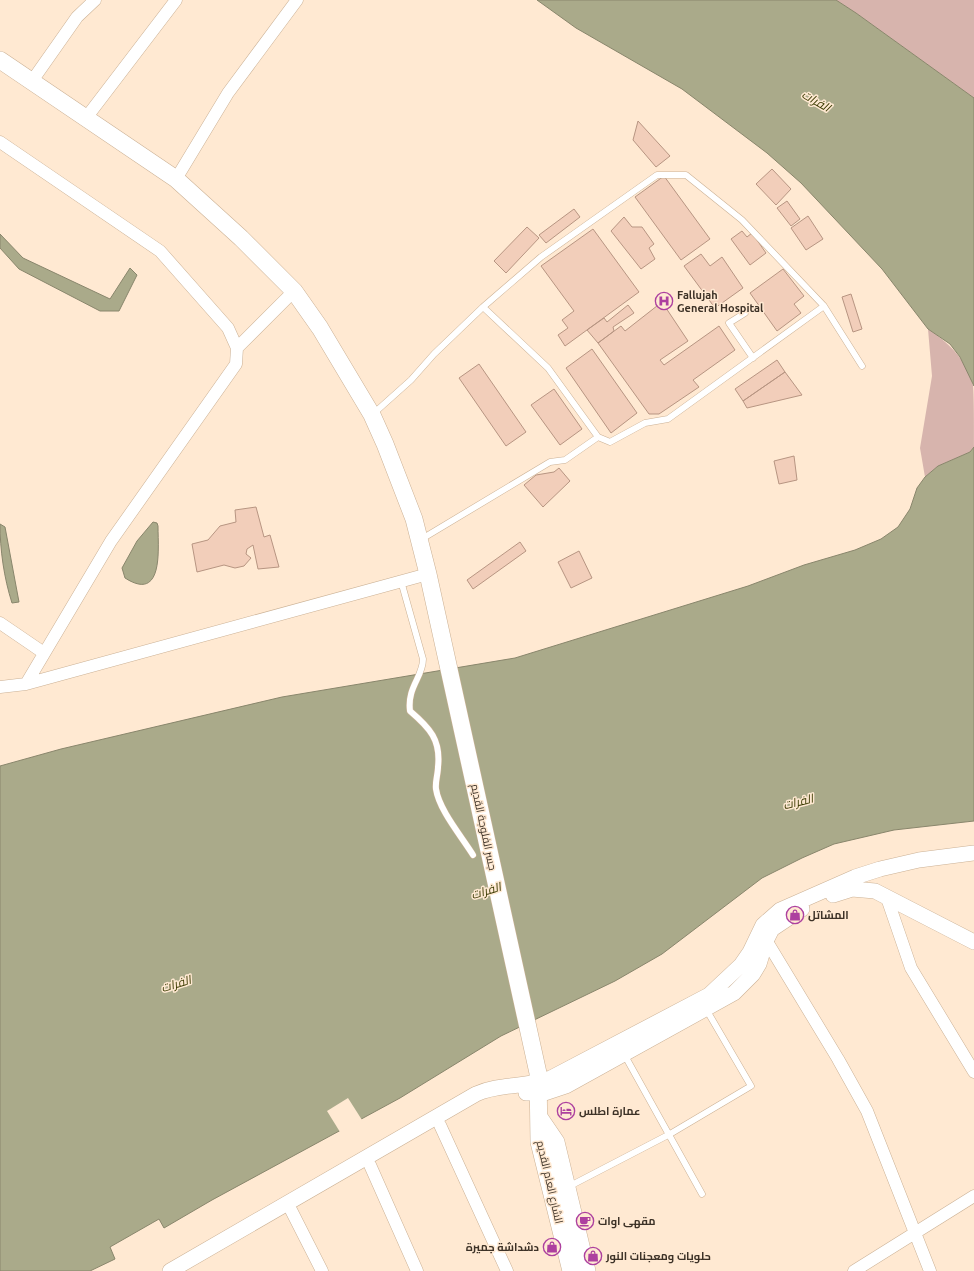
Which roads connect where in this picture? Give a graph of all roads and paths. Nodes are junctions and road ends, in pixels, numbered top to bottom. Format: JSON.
{"nodes":[{"id":1,"x":95,"y":0,"type":"edge"},
{"id":2,"x":176,"y":0,"type":"edge"},
{"id":3,"x":297,"y":0,"type":"edge"},
{"id":4,"x":0,"y":60,"type":"edge"},
{"id":5,"x":32,"y":82,"type":"junction"},
{"id":6,"x":86,"y":118,"type":"junction"},
{"id":7,"x":0,"y":142,"type":"edge"},
{"id":8,"x":176,"y":179,"type":"junction"},
{"id":9,"x":294,"y":291,"type":"junction"},
{"id":10,"x":824,"y":306,"type":"junction"},
{"id":11,"x":483,"y":307,"type":"junction"},
{"id":12,"x":745,"y":312,"type":"dead end"},
{"id":13,"x":237,"y":348,"type":"junction"},
{"id":14,"x":753,"y":358,"type":"junction"},
{"id":15,"x":862,"y":366,"type":"dead end"},
{"id":16,"x":372,"y":415,"type":"junction"},
{"id":17,"x":598,"y":437,"type":"junction"},
{"id":18,"x":420,"y":540,"type":"junction"},
{"id":19,"x":428,"y":574,"type":"junction"},
{"id":20,"x":402,"y":581,"type":"junction"},
{"id":21,"x":0,"y":623,"type":"edge"},
{"id":22,"x":44,"y":653,"type":"junction"},
{"id":23,"x":26,"y":684,"type":"junction"},
{"id":24,"x":0,"y":687,"type":"edge"},
{"id":25,"x":974,"y":853,"type":"edge"},
{"id":26,"x":473,"y":855,"type":"dead end"},
{"id":27,"x":880,"y":869,"type":"junction"},
{"id":28,"x":884,"y":896,"type":"junction"},
{"id":29,"x":763,"y":936,"type":"junction"},
{"id":30,"x":974,"y":942,"type":"edge"},
{"id":31,"x":706,"y":1009,"type":"junction"},
{"id":32,"x":624,"y":1054,"type":"junction"},
{"id":33,"x":974,"y":1072,"type":"edge"},
{"id":34,"x":537,"y":1083,"type":"junction"},
{"id":35,"x":539,"y":1117,"type":"junction"},
{"id":36,"x":440,"y":1125,"type":"junction"},
{"id":37,"x":670,"y":1134,"type":"junction"},
{"id":38,"x":370,"y":1165,"type":"junction"},
{"id":39,"x":567,"y":1187,"type":"junction"},
{"id":40,"x":702,"y":1194,"type":"dead end"},
{"id":41,"x":974,"y":1196,"type":"edge"},
{"id":42,"x":291,"y":1210,"type":"junction"},
{"id":43,"x":915,"y":1233,"type":"junction"},
{"id":44,"x":170,"y":1271,"type":"edge"},
{"id":45,"x":186,"y":1271,"type":"edge"},
{"id":46,"x":322,"y":1271,"type":"edge"},
{"id":47,"x":417,"y":1271,"type":"edge"},
{"id":48,"x":507,"y":1271,"type":"edge"},
{"id":49,"x":571,"y":1271,"type":"edge"},
{"id":50,"x":587,"y":1271,"type":"edge"},
{"id":51,"x":854,"y":1271,"type":"edge"},
{"id":52,"x":930,"y":1271,"type":"edge"}],
"edges":[{"from":1,"to":5,"type":"street"},
{"from":2,"to":6,"type":"street"},
{"from":3,"to":8,"type":"street"},
{"from":4,"to":5,"type":"main road","name":"جسر الفلوجة القديم"},
{"from":5,"to":6,"type":"main road","name":"جسر الفلوجة القديم"},
{"from":6,"to":8,"type":"main road","name":"جسر الفلوجة القديم"},
{"from":7,"to":13,"type":"street"},
{"from":8,"to":9,"type":"main road","name":"جسر الفلوجة القديم"},
{"from":9,"to":13,"type":"street"},
{"from":9,"to":16,"type":"main road","name":"جسر الفلوجة القديم"},
{"from":10,"to":11,"type":"lane"},
{"from":10,"to":14,"type":"lane"},
{"from":10,"to":15,"type":"lane"},
{"from":11,"to":16,"type":"lane"},
{"from":11,"to":17,"type":"lane"},
{"from":12,"to":14,"type":"lane"},
{"from":13,"to":22,"type":"street"},
{"from":14,"to":17,"type":"lane"},
{"from":16,"to":18,"type":"main road","name":"جسر الفلوجة القديم"},
{"from":17,"to":18,"type":"lane"},
{"from":18,"to":19,"type":"main road","name":"جسر الفلوجة القديم"},
{"from":19,"to":20,"type":"street"},
{"from":19,"to":34,"type":"main road","name":"جسر الفلوجة القديم"},
{"from":20,"to":23,"type":"street"},
{"from":20,"to":26,"type":"lane"},
{"from":21,"to":22,"type":"street"},
{"from":22,"to":23,"type":"street"},
{"from":23,"to":24,"type":"street"},
{"from":25,"to":27,"type":"street"},
{"from":27,"to":28,"type":"street"},
{"from":27,"to":29,"type":"street"},
{"from":28,"to":29,"type":"street"},
{"from":28,"to":30,"type":"street"},
{"from":28,"to":33,"type":"street"},
{"from":29,"to":31,"type":"street"},
{"from":29,"to":34,"type":"street"},
{"from":29,"to":43,"type":"street"},
{"from":31,"to":32,"type":"street"},
{"from":31,"to":37,"type":"lane"},
{"from":32,"to":34,"type":"street"},
{"from":32,"to":37,"type":"lane"},
{"from":34,"to":35,"type":"main road","name":"الشارع العام القديم"},
{"from":34,"to":36,"type":"street"},
{"from":34,"to":44,"type":"street"},
{"from":35,"to":39,"type":"main road","name":"الشارع العام القديم"},
{"from":35,"to":49,"type":"main road","name":"الشارع العام القديم"},
{"from":36,"to":38,"type":"street"},
{"from":36,"to":48,"type":"street"},
{"from":37,"to":39,"type":"lane"},
{"from":37,"to":40,"type":"lane"},
{"from":38,"to":42,"type":"street"},
{"from":38,"to":47,"type":"street"},
{"from":39,"to":50,"type":"main road","name":"الشارع العام القديم"},
{"from":41,"to":43,"type":"street"},
{"from":42,"to":45,"type":"street"},
{"from":42,"to":46,"type":"street"},
{"from":43,"to":51,"type":"street"},
{"from":43,"to":52,"type":"street"}]}
